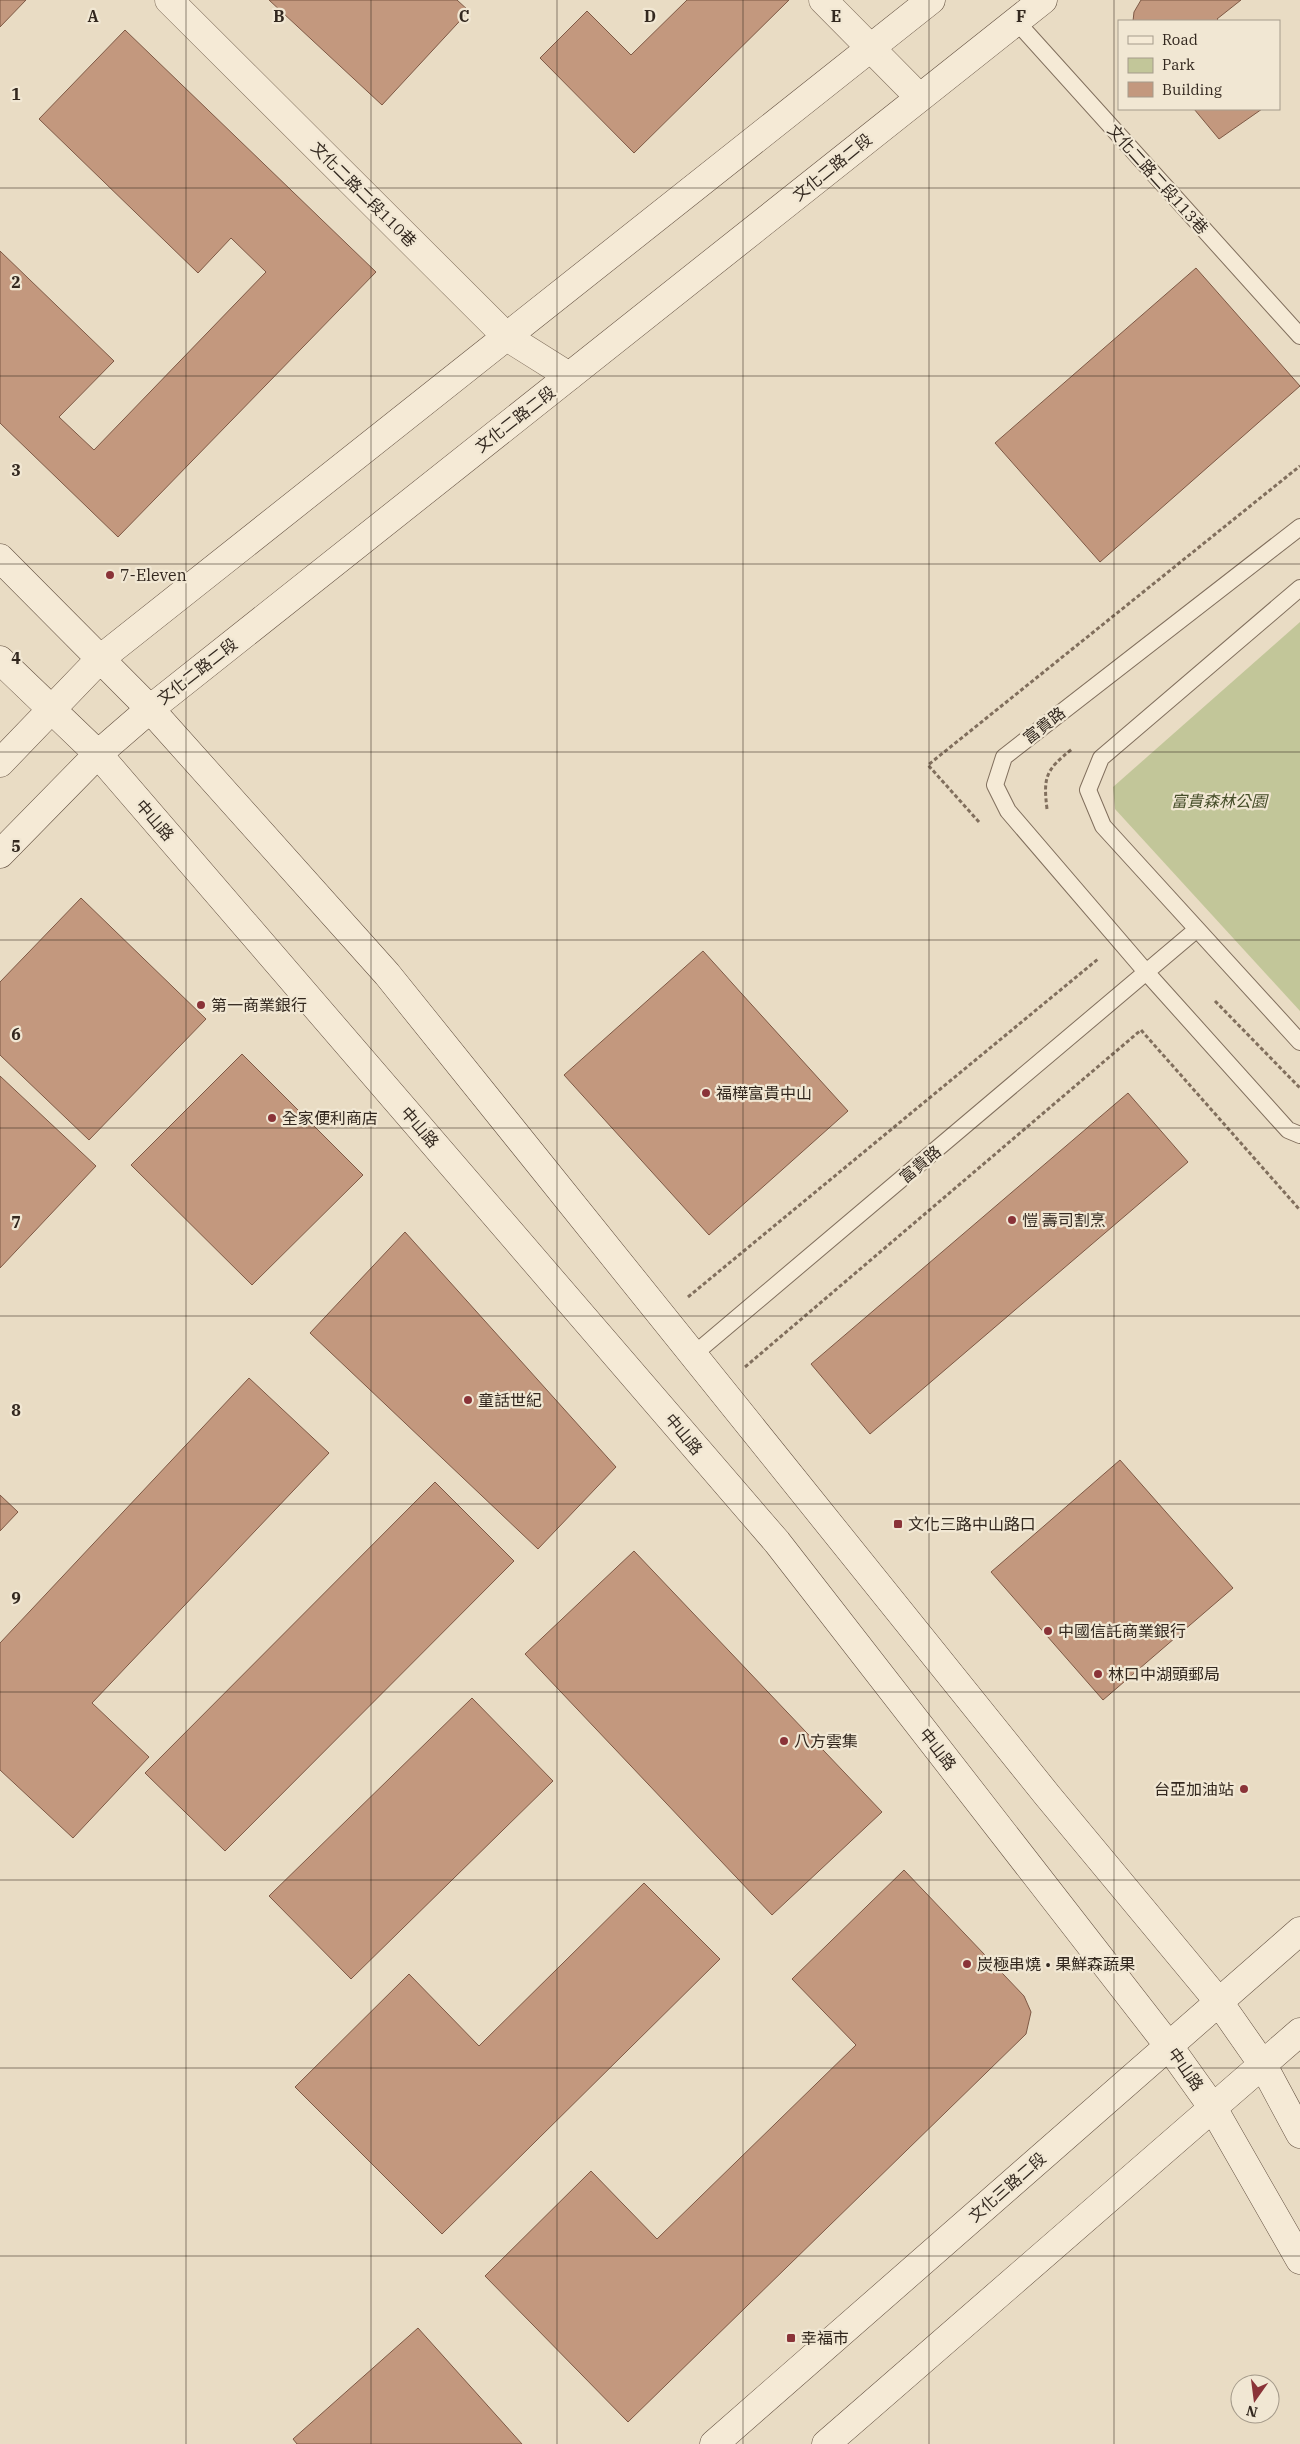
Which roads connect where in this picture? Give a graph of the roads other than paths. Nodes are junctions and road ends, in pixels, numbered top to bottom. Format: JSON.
{"nodes":[{"id":1,"x":169,"y":0,"type":"edge"},
{"id":2,"x":823,"y":0,"type":"edge"},
{"id":3,"x":931,"y":0,"type":"edge"},
{"id":4,"x":1043,"y":0,"type":"edge"},
{"id":5,"x":1016,"y":21,"type":"junction"},
{"id":6,"x":870,"y":49,"type":"junction"},
{"id":7,"x":919,"y":97,"type":"junction"},
{"id":8,"x":1300,"y":336,"type":"edge"},
{"id":9,"x":507,"y":337,"type":"junction"},
{"id":10,"x":569,"y":376,"type":"junction"},
{"id":11,"x":1300,"y":527,"type":"edge"},
{"id":12,"x":0,"y":558,"type":"edge"},
{"id":13,"x":1300,"y":588,"type":"edge"},
{"id":14,"x":0,"y":660,"type":"edge"},
{"id":15,"x":100,"y":660,"type":"junction"},
{"id":16,"x":150,"y":709,"type":"junction"},
{"id":17,"x":51,"y":710,"type":"junction"},
{"id":18,"x":98,"y":754,"type":"junction"},
{"id":19,"x":0,"y":762,"type":"edge"},
{"id":20,"x":0,"y":854,"type":"edge"},
{"id":21,"x":1196,"y":930,"type":"junction"},
{"id":22,"x":1147,"y":973,"type":"junction"},
{"id":23,"x":1300,"y":1042,"type":"edge"},
{"id":24,"x":1300,"y":1135,"type":"edge"},
{"id":25,"x":693,"y":1355,"type":"junction"},
{"id":26,"x":1300,"y":1931,"type":"edge"},
{"id":27,"x":1219,"y":2002,"type":"junction"},
{"id":28,"x":1300,"y":2032,"type":"edge"},
{"id":29,"x":1168,"y":2044,"type":"junction"},
{"id":30,"x":1263,"y":2065,"type":"junction"},
{"id":31,"x":1214,"y":2108,"type":"junction"},
{"id":32,"x":1300,"y":2134,"type":"edge"},
{"id":33,"x":1300,"y":2260,"type":"edge"},
{"id":34,"x":714,"y":2444,"type":"edge"},
{"id":35,"x":826,"y":2444,"type":"edge"}],
"edges":[{"from":1,"to":9,"type":"street","name":"文化二路二段110巷"},
{"from":2,"to":6,"type":"street"},
{"from":3,"to":6,"type":"street"},
{"from":4,"to":5,"type":"street","name":"文化二路二段"},
{"from":5,"to":7,"type":"street","name":"文化二路二段"},
{"from":5,"to":8,"type":"lane","name":"文化二路二段113巷"},
{"from":6,"to":7,"type":"street"},
{"from":6,"to":9,"type":"street"},
{"from":7,"to":10,"type":"street","name":"文化二路二段"},
{"from":9,"to":10,"type":"street","name":"文化二路二段110巷"},
{"from":9,"to":15,"type":"street"},
{"from":10,"to":16,"type":"street","name":"文化二路二段"},
{"from":11,"to":22,"type":"lane","name":"富貴路"},
{"from":12,"to":15,"type":"street"},
{"from":13,"to":21,"type":"lane"},
{"from":14,"to":17,"type":"street","name":"中山路"},
{"from":15,"to":16,"type":"street"},
{"from":15,"to":17,"type":"street"},
{"from":16,"to":18,"type":"street","name":"文化二路二段"},
{"from":16,"to":25,"type":"street"},
{"from":17,"to":18,"type":"street","name":"中山路"},
{"from":17,"to":19,"type":"street"},
{"from":18,"to":20,"type":"street","name":"文化二路二段"},
{"from":18,"to":29,"type":"street","name":"中山路"},
{"from":21,"to":22,"type":"lane","name":"富貴路"},
{"from":21,"to":23,"type":"lane"},
{"from":22,"to":24,"type":"lane","name":"富貴路"},
{"from":22,"to":25,"type":"lane","name":"富貴路"},
{"from":25,"to":27,"type":"street"},
{"from":26,"to":27,"type":"street","name":"文化三路二段"},
{"from":27,"to":29,"type":"street","name":"文化三路二段"},
{"from":27,"to":30,"type":"street"},
{"from":28,"to":30,"type":"street"},
{"from":29,"to":31,"type":"street","name":"中山路"},
{"from":29,"to":34,"type":"street","name":"文化三路二段"},
{"from":30,"to":31,"type":"street"},
{"from":30,"to":32,"type":"street"},
{"from":31,"to":33,"type":"street","name":"中山路"},
{"from":31,"to":35,"type":"street"}]}
